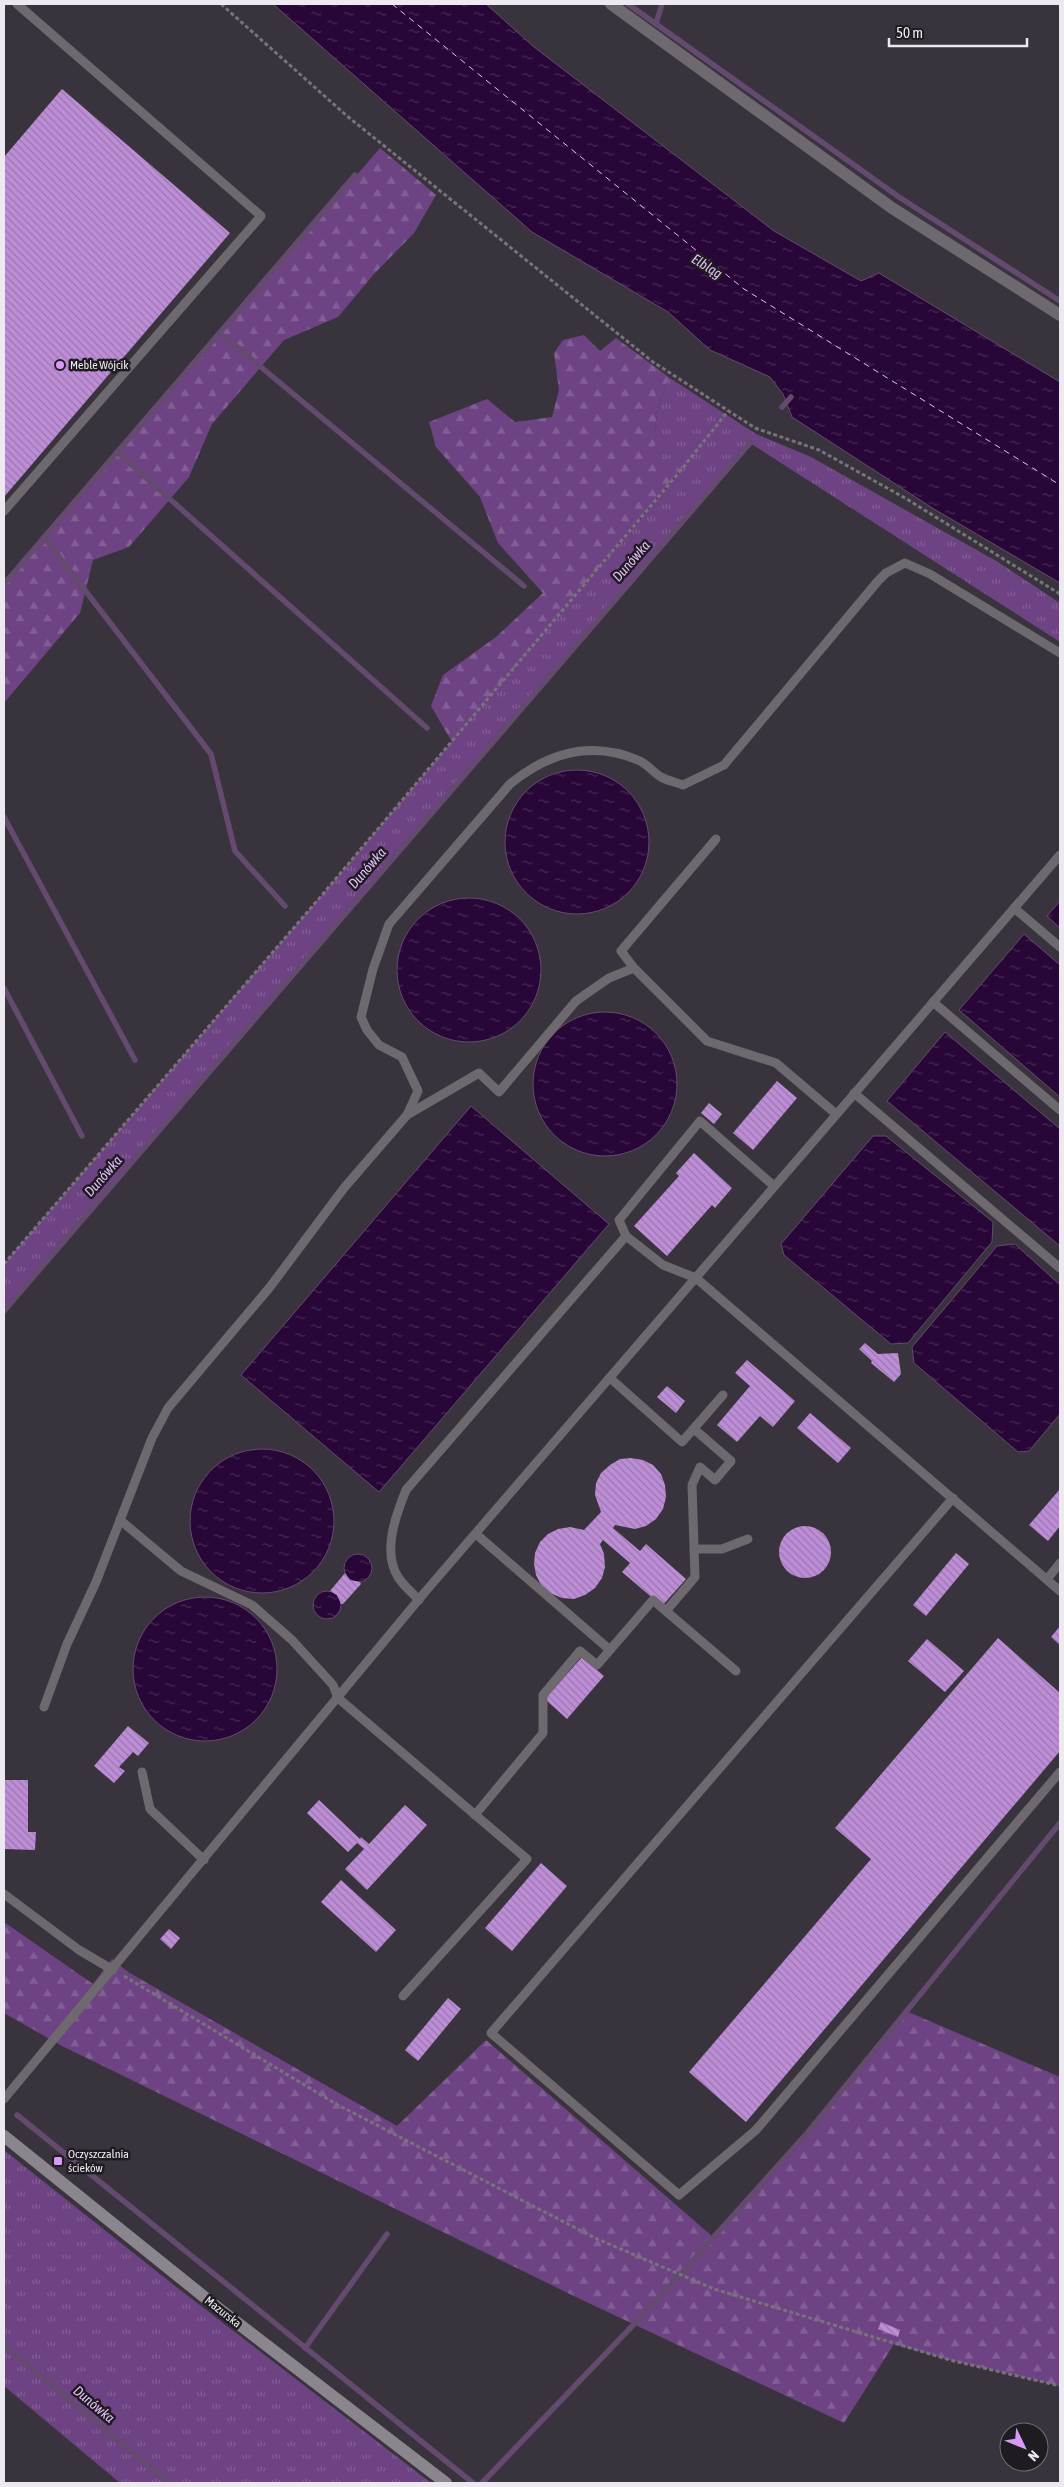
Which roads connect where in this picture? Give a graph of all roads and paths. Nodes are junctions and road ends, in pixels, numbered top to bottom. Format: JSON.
{"nodes":[{"id":1,"x":17,"y":4,"type":"edge"},
{"id":2,"x":221,"y":4,"type":"edge"},
{"id":3,"x":611,"y":4,"type":"edge"},
{"id":4,"x":1060,"y":315,"type":"edge"},
{"id":5,"x":728,"y":411,"type":"junction"},
{"id":6,"x":4,"y":511,"type":"edge"},
{"id":7,"x":1060,"y":594,"type":"edge"},
{"id":8,"x":1060,"y":653,"type":"edge"},
{"id":9,"x":716,"y":839,"type":"dead end"},
{"id":10,"x":1060,"y":855,"type":"edge"},
{"id":11,"x":1014,"y":908,"type":"junction"},
{"id":12,"x":1060,"y":948,"type":"edge"},
{"id":13,"x":634,"y":968,"type":"junction"},
{"id":14,"x":933,"y":1002,"type":"junction"},
{"id":15,"x":854,"y":1093,"type":"junction"},
{"id":16,"x":1060,"y":1110,"type":"edge"},
{"id":17,"x":836,"y":1114,"type":"junction"},
{"id":18,"x":407,"y":1115,"type":"junction"},
{"id":19,"x":774,"y":1186,"type":"junction"},
{"id":20,"x":626,"y":1236,"type":"junction"},
{"id":21,"x":4,"y":1264,"type":"edge"},
{"id":22,"x":1060,"y":1268,"type":"edge"},
{"id":23,"x":696,"y":1278,"type":"junction"},
{"id":24,"x":610,"y":1378,"type":"junction"},
{"id":25,"x":723,"y":1396,"type":"dead end"},
{"id":26,"x":694,"y":1429,"type":"junction"},
{"id":27,"x":953,"y":1498,"type":"junction"},
{"id":28,"x":120,"y":1520,"type":"junction"},
{"id":29,"x":476,"y":1534,"type":"junction"},
{"id":30,"x":748,"y":1539,"type":"dead end"},
{"id":31,"x":694,"y":1549,"type":"junction"},
{"id":32,"x":1060,"y":1563,"type":"edge"},
{"id":33,"x":1048,"y":1578,"type":"junction"},
{"id":34,"x":1060,"y":1591,"type":"edge"},
{"id":35,"x":419,"y":1600,"type":"junction"},
{"id":36,"x":666,"y":1611,"type":"junction"},
{"id":37,"x":610,"y":1650,"type":"junction"},
{"id":38,"x":736,"y":1671,"type":"dead end"},
{"id":39,"x":338,"y":1698,"type":"junction"},
{"id":40,"x":44,"y":1707,"type":"dead end"},
{"id":41,"x":142,"y":1772,"type":"dead end"},
{"id":42,"x":1060,"y":1772,"type":"edge"},
{"id":43,"x":475,"y":1815,"type":"junction"},
{"id":44,"x":204,"y":1860,"type":"junction"},
{"id":45,"x":4,"y":1894,"type":"edge"},
{"id":46,"x":113,"y":1970,"type":"junction"},
{"id":47,"x":403,"y":1996,"type":"dead end"},
{"id":48,"x":4,"y":2099,"type":"edge"},
{"id":49,"x":4,"y":2136,"type":"edge"},
{"id":50,"x":1060,"y":2386,"type":"edge"},
{"id":51,"x":446,"y":2483,"type":"edge"}],
"edges":[{"from":1,"to":6,"type":"lane"},
{"from":2,"to":5,"type":"path"},
{"from":3,"to":4,"type":"street"},
{"from":5,"to":7,"type":"path"},
{"from":5,"to":21,"type":"path"},
{"from":8,"to":18,"type":"lane"},
{"from":9,"to":13,"type":"lane"},
{"from":10,"to":11,"type":"lane"},
{"from":11,"to":12,"type":"lane"},
{"from":11,"to":14,"type":"lane"},
{"from":13,"to":17,"type":"lane"},
{"from":13,"to":18,"type":"lane"},
{"from":14,"to":15,"type":"lane"},
{"from":14,"to":16,"type":"lane"},
{"from":15,"to":17,"type":"lane"},
{"from":15,"to":22,"type":"lane"},
{"from":17,"to":19,"type":"lane"},
{"from":18,"to":28,"type":"lane"},
{"from":19,"to":20,"type":"lane"},
{"from":19,"to":23,"type":"lane"},
{"from":20,"to":23,"type":"lane"},
{"from":20,"to":35,"type":"lane"},
{"from":23,"to":24,"type":"lane"},
{"from":23,"to":27,"type":"lane"},
{"from":24,"to":26,"type":"lane"},
{"from":24,"to":29,"type":"lane"},
{"from":25,"to":26,"type":"lane"},
{"from":26,"to":31,"type":"lane"},
{"from":27,"to":33,"type":"lane"},
{"from":27,"to":42,"type":"lane"},
{"from":28,"to":39,"type":"lane"},
{"from":28,"to":40,"type":"lane"},
{"from":29,"to":35,"type":"lane"},
{"from":29,"to":37,"type":"lane"},
{"from":30,"to":31,"type":"lane"},
{"from":31,"to":36,"type":"lane"},
{"from":32,"to":33,"type":"lane"},
{"from":33,"to":34,"type":"lane"},
{"from":35,"to":39,"type":"lane"},
{"from":36,"to":37,"type":"lane"},
{"from":36,"to":38,"type":"lane"},
{"from":37,"to":43,"type":"lane"},
{"from":39,"to":43,"type":"lane"},
{"from":39,"to":44,"type":"lane"},
{"from":41,"to":44,"type":"lane"},
{"from":43,"to":47,"type":"lane"},
{"from":44,"to":46,"type":"lane"},
{"from":45,"to":46,"type":"lane"},
{"from":46,"to":48,"type":"lane"},
{"from":46,"to":50,"type":"path"},
{"from":49,"to":51,"type":"main road","name":"Mazurska"}]}
